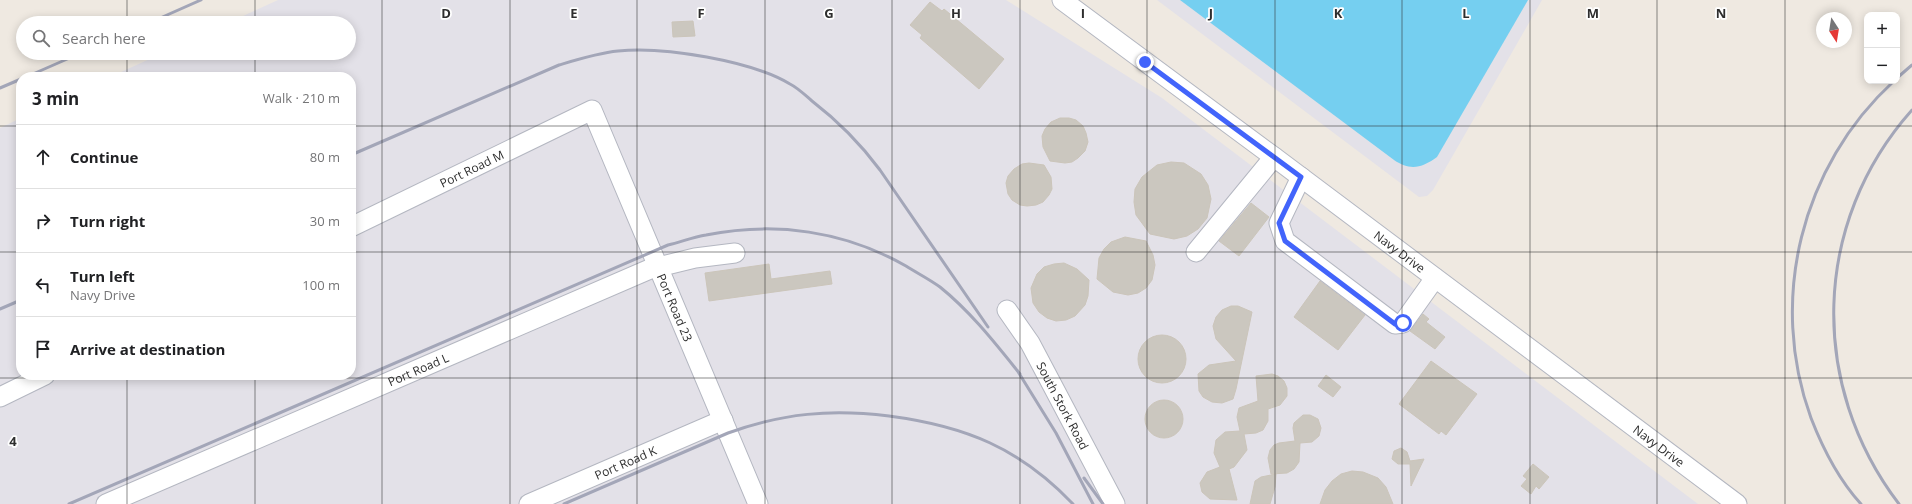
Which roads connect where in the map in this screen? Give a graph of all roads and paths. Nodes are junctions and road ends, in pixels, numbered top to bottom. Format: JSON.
{"nodes":[{"id":1,"x":1062,"y":0,"type":"edge"},
{"id":2,"x":592,"y":110,"type":"joint"},
{"id":3,"x":1274,"y":157,"type":"junction"},
{"id":4,"x":1301,"y":177,"type":"junction"},
{"id":5,"x":356,"y":225,"type":"edge"},
{"id":6,"x":1196,"y":252,"type":"dead end"},
{"id":7,"x":735,"y":253,"type":"dead end"},
{"id":8,"x":658,"y":267,"type":"junction"},
{"id":9,"x":1436,"y":278,"type":"junction"},
{"id":10,"x":1008,"y":310,"type":"dead end"},
{"id":11,"x":35,"y":380,"type":"edge"},
{"id":12,"x":0,"y":397,"type":"edge"},
{"id":13,"x":723,"y":420,"type":"junction"},
{"id":14,"x":106,"y":504,"type":"edge"},
{"id":15,"x":529,"y":504,"type":"edge"},
{"id":16,"x":758,"y":504,"type":"edge"},
{"id":17,"x":1115,"y":504,"type":"edge"},
{"id":18,"x":1737,"y":504,"type":"edge"}],
"edges":[{"from":1,"to":3,"type":"street","name":"Navy Drive"},
{"from":2,"to":5,"type":"street","name":"Port Road M"},
{"from":2,"to":8,"type":"street","name":"Port Road 23"},
{"from":3,"to":4,"type":"street","name":"Navy Drive"},
{"from":3,"to":6,"type":"street"},
{"from":4,"to":9,"type":"street","name":"Navy Drive"},
{"from":4,"to":9,"type":"street"},
{"from":7,"to":8,"type":"street","name":"Port Road L"},
{"from":8,"to":13,"type":"street","name":"Port Road 23"},
{"from":8,"to":14,"type":"street","name":"Port Road L"},
{"from":9,"to":18,"type":"street","name":"Navy Drive"},
{"from":10,"to":17,"type":"street","name":"South Stork Road"},
{"from":11,"to":12,"type":"street"},
{"from":13,"to":15,"type":"street","name":"Port Road K"},
{"from":13,"to":16,"type":"street","name":"Port Road 23"}]}
